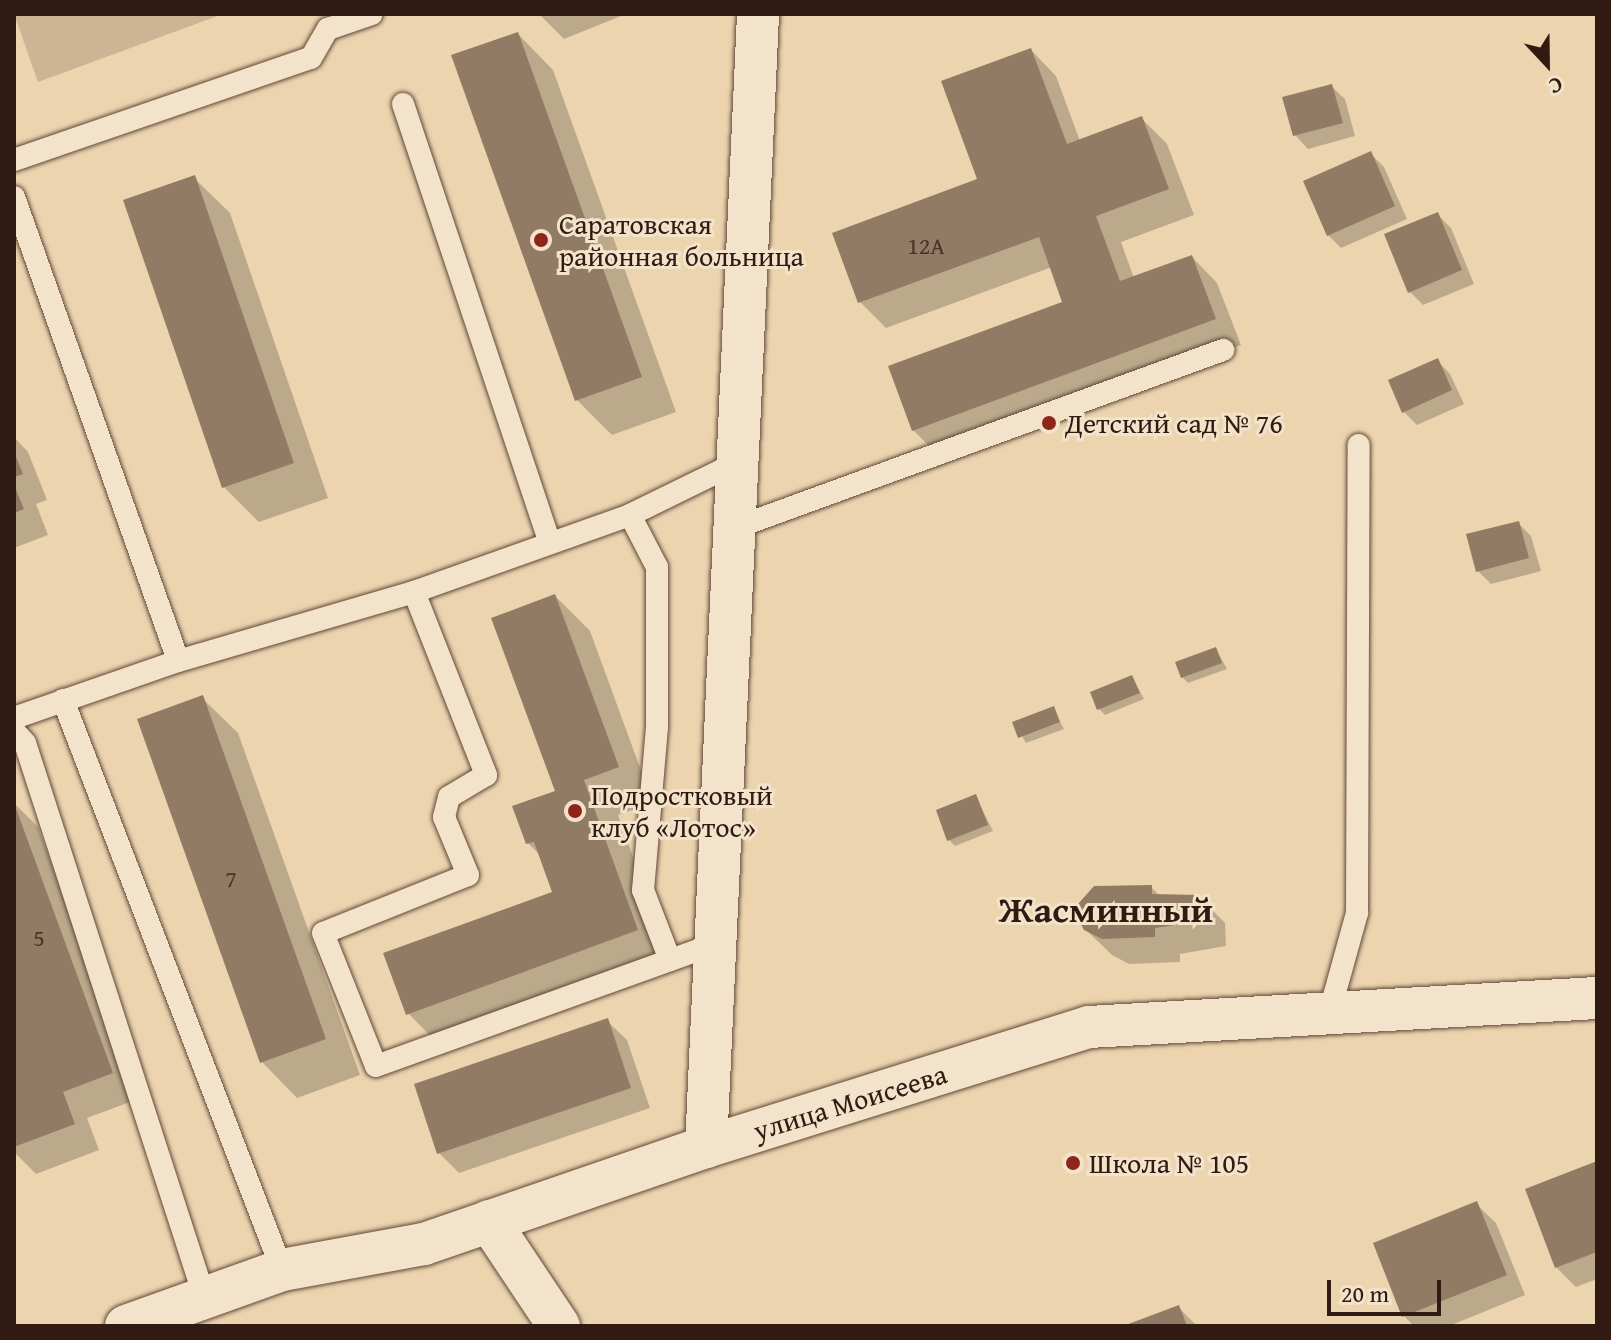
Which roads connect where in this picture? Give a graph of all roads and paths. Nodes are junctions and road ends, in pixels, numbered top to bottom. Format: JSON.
{"nodes":[{"id":1,"x":372,"y":14,"type":"edge"},
{"id":2,"x":758,"y":14,"type":"edge"},
{"id":3,"x":403,"y":104,"type":"dead end"},
{"id":4,"x":14,"y":160,"type":"edge"},
{"id":5,"x":14,"y":197,"type":"edge"},
{"id":6,"x":1223,"y":350,"type":"dead end"},
{"id":7,"x":1359,"y":445,"type":"dead end"},
{"id":8,"x":736,"y":463,"type":"junction"},
{"id":9,"x":630,"y":515,"type":"junction"},
{"id":10,"x":732,"y":529,"type":"junction"},
{"id":11,"x":550,"y":543,"type":"junction"},
{"id":12,"x":414,"y":592,"type":"junction"},
{"id":13,"x":178,"y":661,"type":"junction"},
{"id":14,"x":63,"y":700,"type":"junction"},
{"id":15,"x":14,"y":718,"type":"edge"},
{"id":16,"x":18,"y":740,"type":"edge"},
{"id":17,"x":712,"y":945,"type":"junction"},
{"id":18,"x":670,"y":960,"type":"junction"},
{"id":19,"x":1597,"y":998,"type":"edge"},
{"id":20,"x":1329,"y":1014,"type":"junction"},
{"id":21,"x":706,"y":1147,"type":"junction"},
{"id":22,"x":489,"y":1221,"type":"junction"},
{"id":23,"x":282,"y":1270,"type":"junction"},
{"id":24,"x":205,"y":1299,"type":"junction"},
{"id":25,"x":126,"y":1326,"type":"edge"},
{"id":26,"x":559,"y":1326,"type":"edge"}],
"edges":[{"from":1,"to":4,"type":"lane"},
{"from":2,"to":8,"type":"street"},
{"from":3,"to":11,"type":"lane"},
{"from":5,"to":13,"type":"lane"},
{"from":6,"to":10,"type":"lane"},
{"from":7,"to":20,"type":"lane"},
{"from":8,"to":9,"type":"lane"},
{"from":8,"to":10,"type":"street"},
{"from":9,"to":11,"type":"lane"},
{"from":9,"to":18,"type":"lane"},
{"from":10,"to":17,"type":"street"},
{"from":11,"to":12,"type":"lane"},
{"from":12,"to":13,"type":"lane"},
{"from":12,"to":18,"type":"lane"},
{"from":13,"to":14,"type":"lane"},
{"from":14,"to":15,"type":"lane"},
{"from":14,"to":23,"type":"lane"},
{"from":16,"to":24,"type":"lane"},
{"from":17,"to":18,"type":"lane"},
{"from":17,"to":21,"type":"street"},
{"from":19,"to":20,"type":"street","name":"улица Моисеева"},
{"from":20,"to":21,"type":"street","name":"улица Моисеева"},
{"from":21,"to":22,"type":"street","name":"улица Моисеева"},
{"from":22,"to":23,"type":"street","name":"улица Моисеева"},
{"from":22,"to":26,"type":"street"},
{"from":23,"to":24,"type":"street","name":"улица Моисеева"},
{"from":24,"to":25,"type":"street","name":"улица Моисеева"}]}
